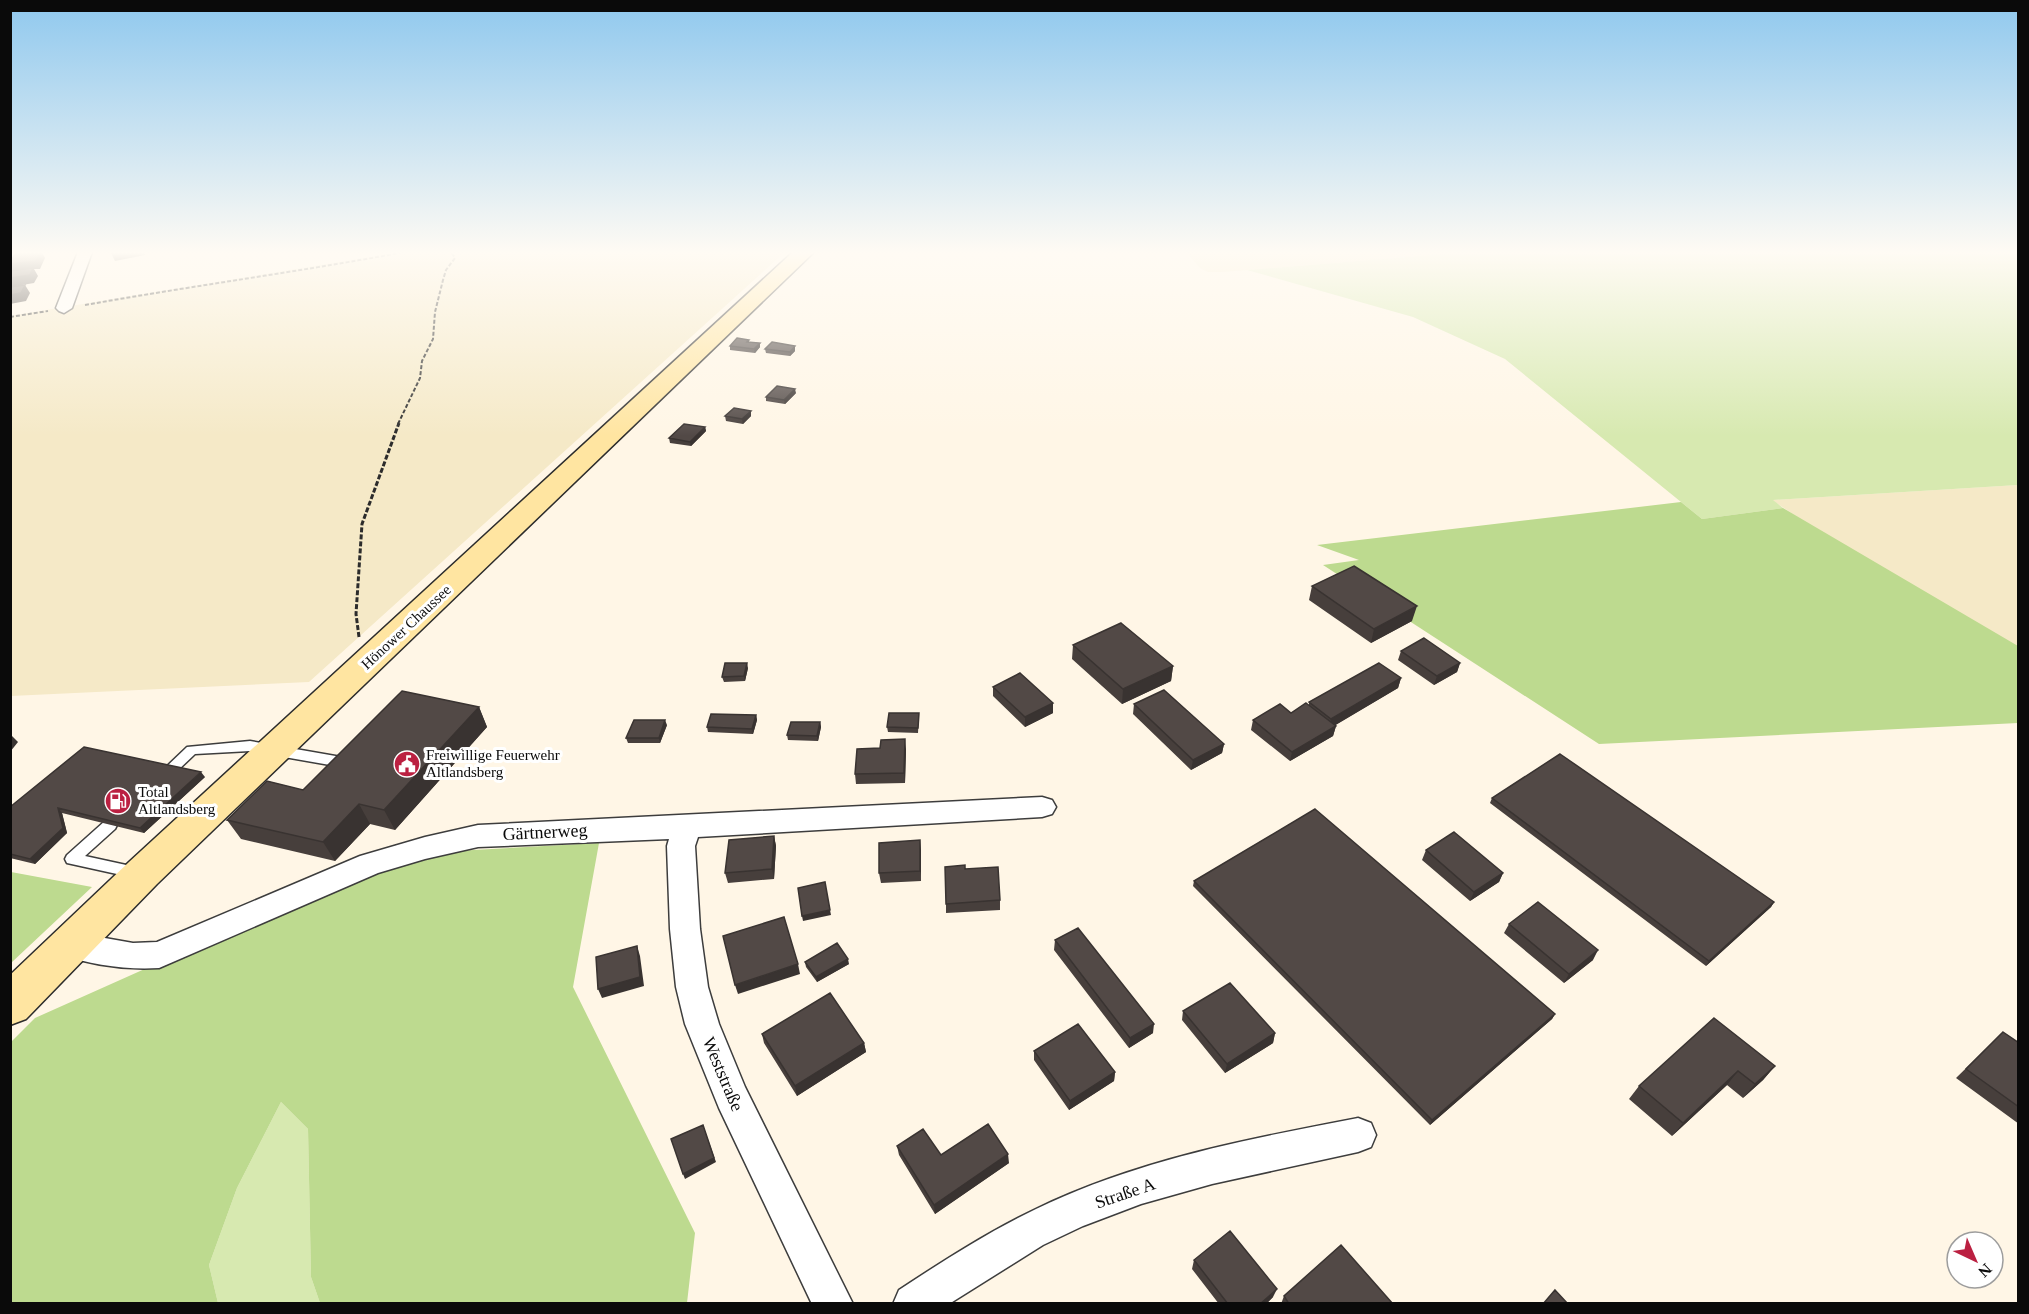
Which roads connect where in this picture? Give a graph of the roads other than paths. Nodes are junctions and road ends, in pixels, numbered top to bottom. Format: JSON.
{"nodes":[{"id":1,"x":740,"y":313,"type":"edge"},
{"id":2,"x":275,"y":749,"type":"junction"},
{"id":3,"x":347,"y":763,"type":"edge"},
{"id":4,"x":171,"y":769,"type":"edge"},
{"id":5,"x":1042,"y":807,"type":"dead end"},
{"id":6,"x":110,"y":825,"type":"edge"},
{"id":7,"x":687,"y":827,"type":"junction"},
{"id":8,"x":143,"y":873,"type":"junction"},
{"id":9,"x":71,"y":945,"type":"junction"},
{"id":10,"x":10,"y":1005,"type":"edge"},
{"id":11,"x":1358,"y":1135,"type":"dead end"},
{"id":12,"x":833,"y":1304,"type":"edge"},
{"id":13,"x":913,"y":1304,"type":"edge"}],
"edges":[{"from":1,"to":2,"type":"street","name":"Hönower Chaussee"},
{"from":2,"to":3,"type":"lane"},
{"from":2,"to":4,"type":"lane"},
{"from":2,"to":8,"type":"street","name":"Hönower Chaussee"},
{"from":5,"to":7,"type":"street","name":"Gärtnerweg"},
{"from":6,"to":8,"type":"lane"},
{"from":7,"to":9,"type":"street","name":"Gärtnerweg"},
{"from":7,"to":12,"type":"street","name":"Weststraße"},
{"from":8,"to":9,"type":"street","name":"Hönower Chaussee"},
{"from":9,"to":10,"type":"street","name":"Hönower Chaussee"},
{"from":11,"to":13,"type":"street","name":"Straße A"}]}
